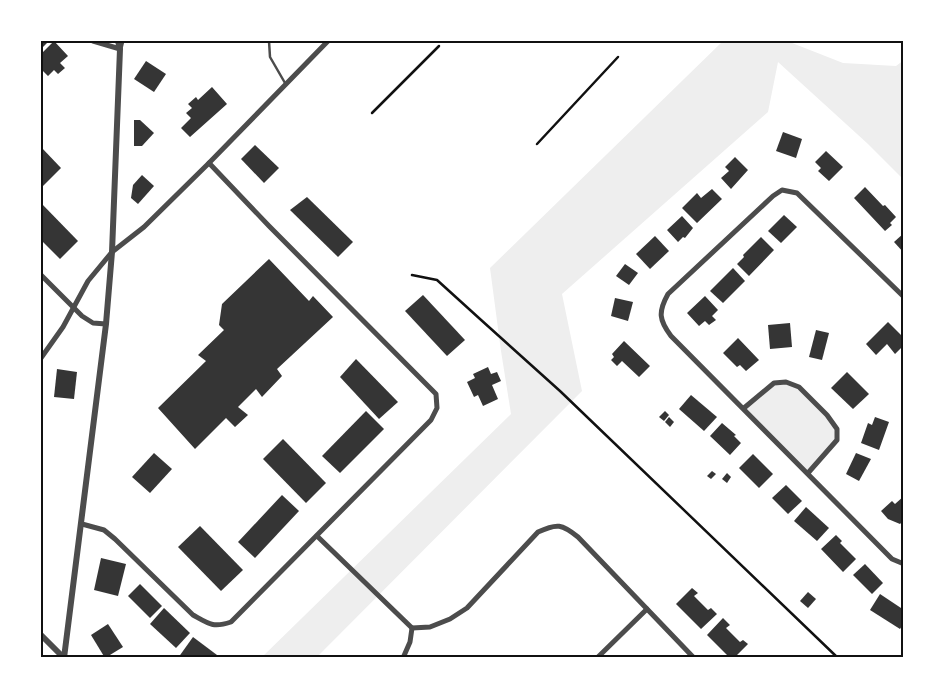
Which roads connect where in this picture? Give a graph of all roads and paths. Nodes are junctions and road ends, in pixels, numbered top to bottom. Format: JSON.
{"nodes":[{"id":1,"x":93,"y":41,"type":"edge"},
{"id":2,"x":118,"y":41,"type":"edge"},
{"id":3,"x":122,"y":41,"type":"edge"},
{"id":4,"x":269,"y":41,"type":"edge"},
{"id":5,"x":328,"y":41,"type":"edge"},
{"id":6,"x":439,"y":46,"type":"dead end"},
{"id":7,"x":120,"y":49,"type":"junction"},
{"id":8,"x":618,"y":57,"type":"dead end"},
{"id":9,"x":286,"y":84,"type":"junction"},
{"id":10,"x":372,"y":113,"type":"dead end"},
{"id":11,"x":537,"y":144,"type":"dead end"},
{"id":12,"x":209,"y":163,"type":"junction"},
{"id":13,"x":112,"y":252,"type":"junction"},
{"id":14,"x":41,"y":275,"type":"edge"},
{"id":15,"x":412,"y":275,"type":"dead end"},
{"id":16,"x":904,"y":297,"type":"edge"},
{"id":17,"x":74,"y":307,"type":"junction"},
{"id":18,"x":106,"y":324,"type":"junction"},
{"id":19,"x":41,"y":358,"type":"edge"},
{"id":20,"x":744,"y":408,"type":"junction"},
{"id":21,"x":808,"y":473,"type":"junction"},
{"id":22,"x":82,"y":524,"type":"junction"},
{"id":23,"x":317,"y":536,"type":"junction"},
{"id":24,"x":904,"y":564,"type":"edge"},
{"id":25,"x":647,"y":609,"type":"junction"},
{"id":26,"x":412,"y":628,"type":"junction"},
{"id":27,"x":41,"y":635,"type":"edge"},
{"id":28,"x":64,"y":658,"type":"edge"},
{"id":29,"x":404,"y":658,"type":"edge"},
{"id":30,"x":597,"y":658,"type":"edge"},
{"id":31,"x":694,"y":658,"type":"edge"},
{"id":32,"x":838,"y":658,"type":"edge"}],
"edges":[{"from":1,"to":7,"type":"street"},
{"from":2,"to":7,"type":"street"},
{"from":3,"to":7,"type":"street"},
{"from":4,"to":9,"type":"lane"},
{"from":5,"to":9,"type":"street"},
{"from":6,"to":10,"type":"path"},
{"from":7,"to":13,"type":"street"},
{"from":8,"to":11,"type":"path"},
{"from":9,"to":12,"type":"street"},
{"from":12,"to":13,"type":"street"},
{"from":12,"to":23,"type":"street"},
{"from":13,"to":17,"type":"street"},
{"from":13,"to":18,"type":"street"},
{"from":14,"to":17,"type":"street"},
{"from":15,"to":32,"type":"path"},
{"from":16,"to":20,"type":"street"},
{"from":17,"to":18,"type":"street"},
{"from":17,"to":19,"type":"street"},
{"from":18,"to":22,"type":"street"},
{"from":20,"to":21,"type":"street"},
{"from":20,"to":21,"type":"street"},
{"from":21,"to":24,"type":"street"},
{"from":22,"to":23,"type":"street"},
{"from":22,"to":28,"type":"street"},
{"from":23,"to":26,"type":"street"},
{"from":25,"to":26,"type":"street"},
{"from":25,"to":30,"type":"street"},
{"from":25,"to":31,"type":"street"},
{"from":26,"to":29,"type":"street"},
{"from":27,"to":28,"type":"street"}]}
